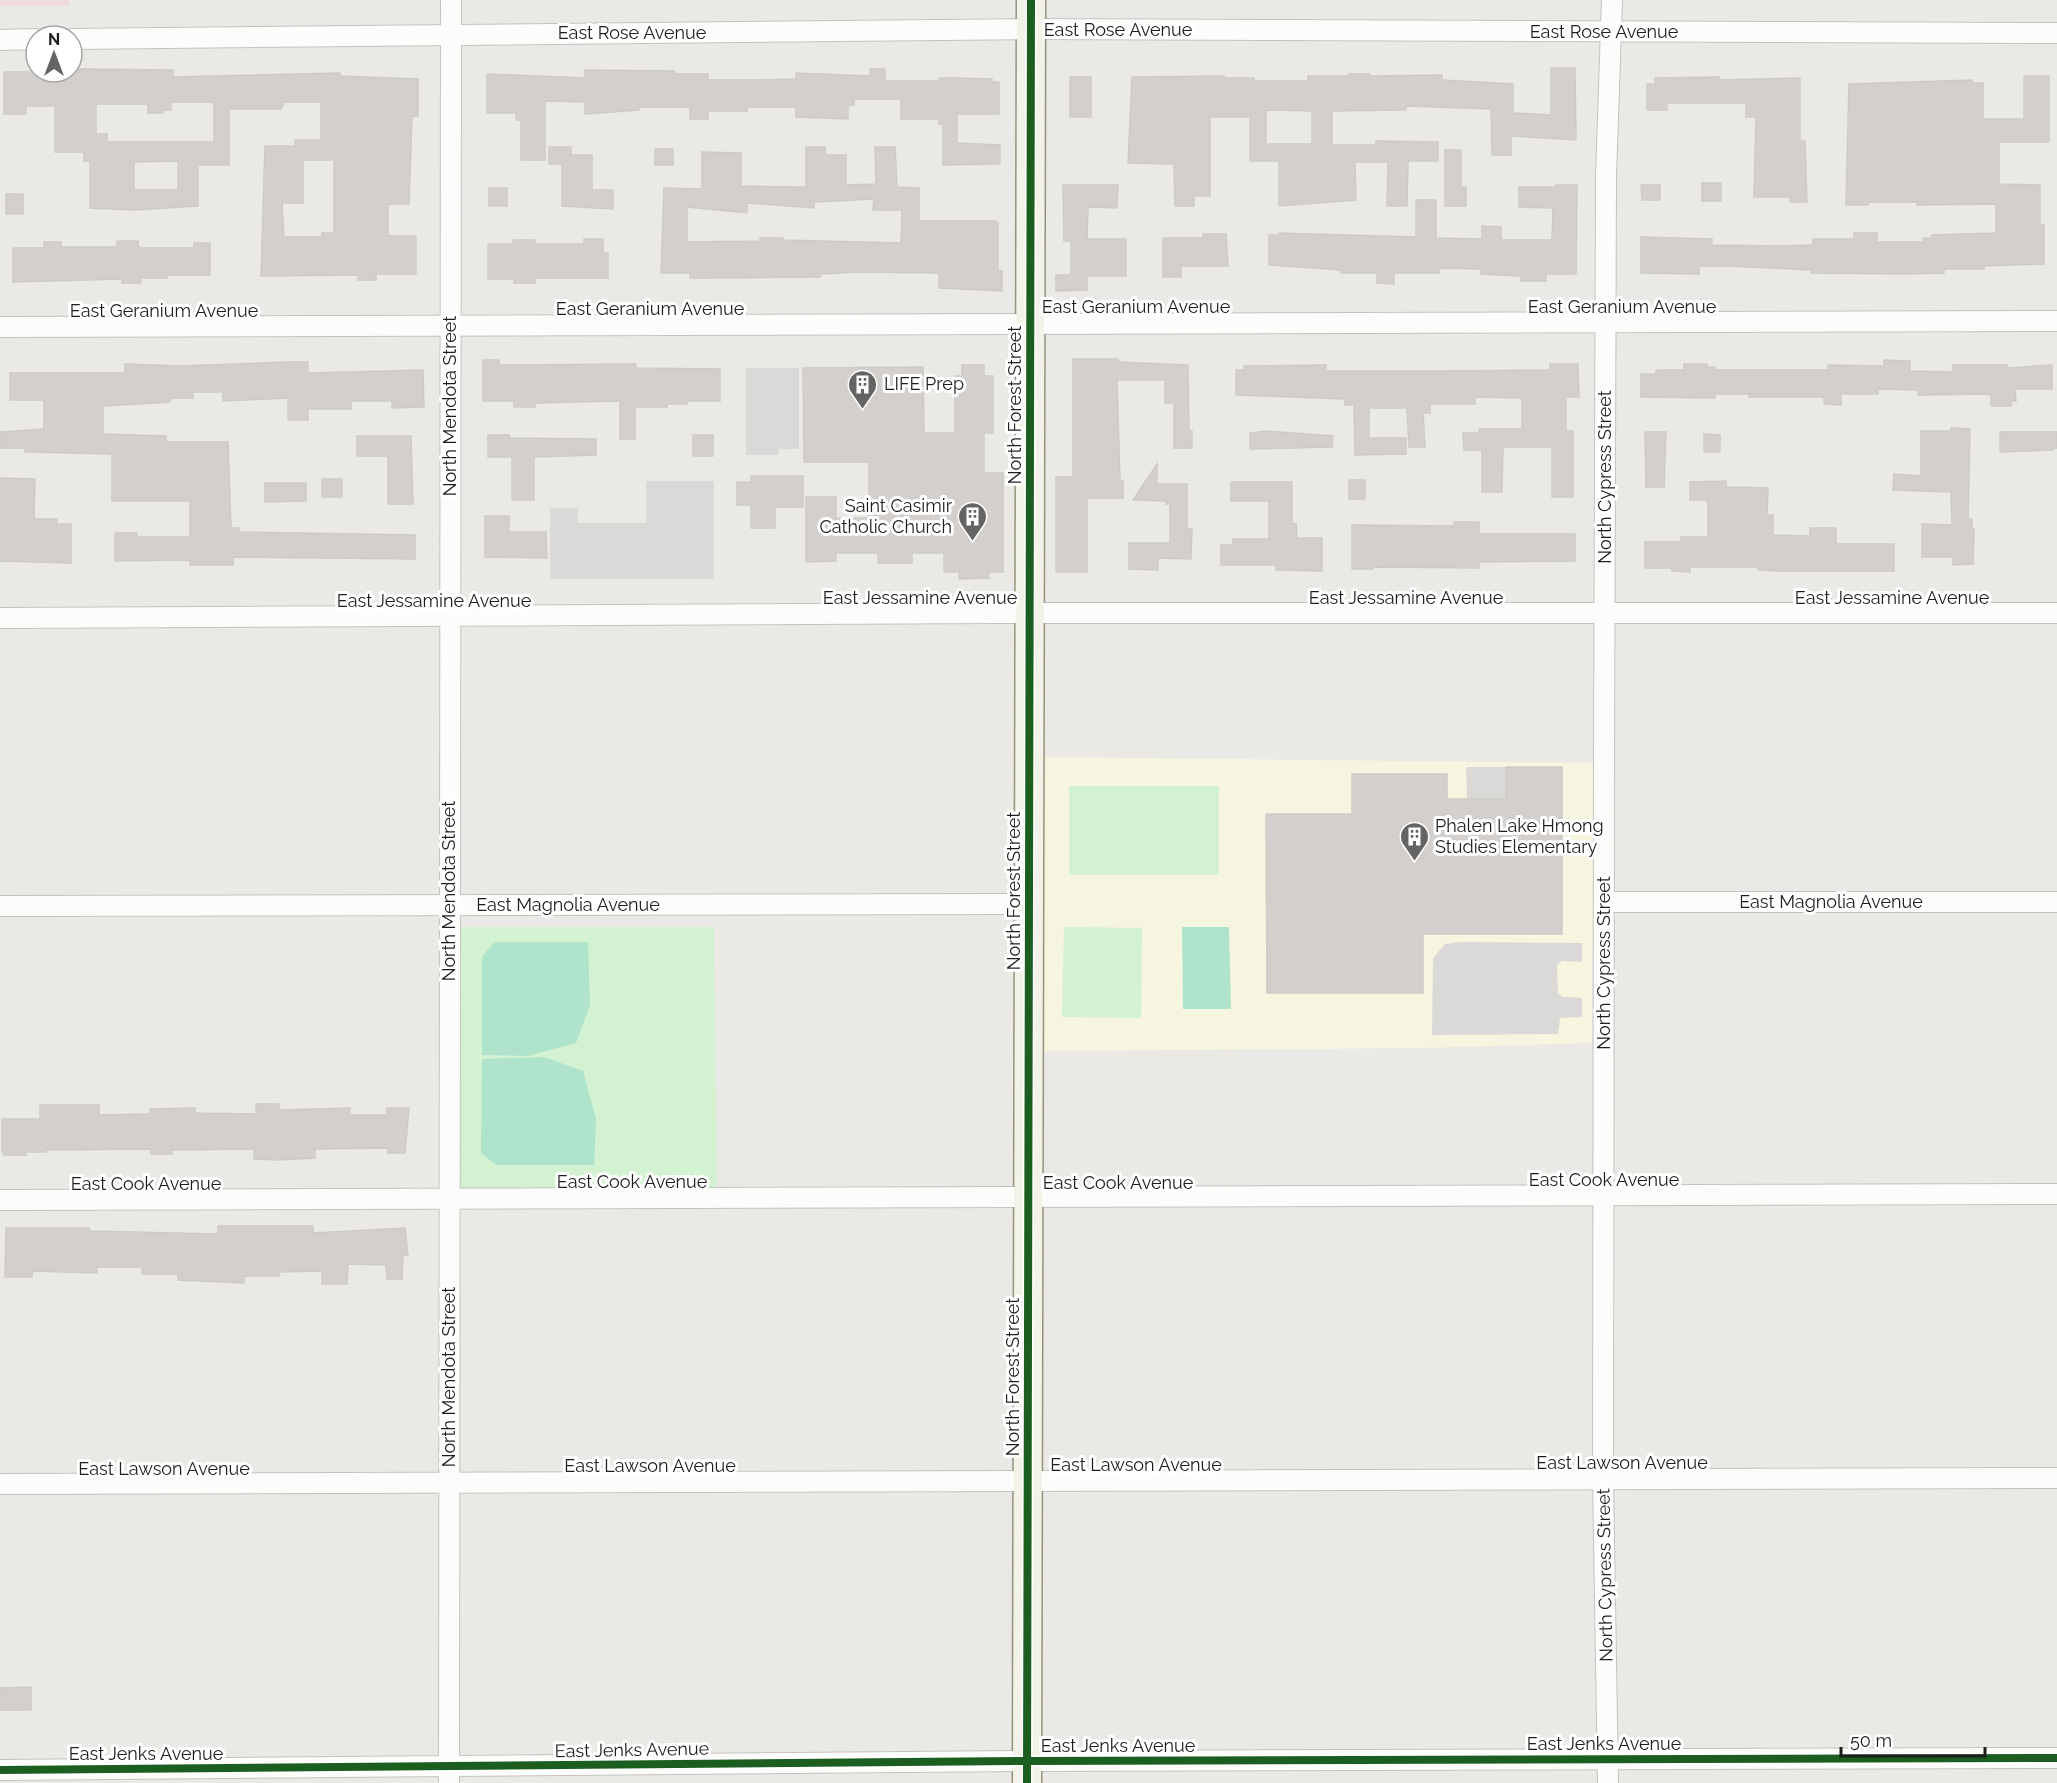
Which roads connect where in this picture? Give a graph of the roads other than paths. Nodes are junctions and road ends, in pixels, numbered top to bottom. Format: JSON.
{"nodes":[{"id":1,"x":451,"y":0,"type":"edge"},
{"id":2,"x":1031,"y":0,"type":"edge"},
{"id":3,"x":1612,"y":0,"type":"edge"},
{"id":4,"x":1031,"y":29,"type":"junction"},
{"id":5,"x":1611,"y":32,"type":"junction"},
{"id":6,"x":2057,"y":33,"type":"edge"},
{"id":7,"x":451,"y":34,"type":"junction"},
{"id":8,"x":24,"y":39,"type":"edge"},
{"id":9,"x":84,"y":39,"type":"edge"},
{"id":10,"x":0,"y":40,"type":"edge"},
{"id":11,"x":2057,"y":321,"type":"edge"},
{"id":12,"x":1030,"y":322,"type":"junction"},
{"id":13,"x":1606,"y":322,"type":"junction"},
{"id":14,"x":451,"y":325,"type":"junction"},
{"id":15,"x":0,"y":327,"type":"edge"},
{"id":16,"x":1029,"y":613,"type":"junction"},
{"id":17,"x":1605,"y":613,"type":"junction"},
{"id":18,"x":2057,"y":613,"type":"edge"},
{"id":19,"x":450,"y":616,"type":"junction"},
{"id":20,"x":0,"y":618,"type":"edge"},
{"id":21,"x":1604,"y":902,"type":"junction"},
{"id":22,"x":2057,"y":902,"type":"edge"},
{"id":23,"x":1029,"y":904,"type":"junction"},
{"id":24,"x":449,"y":905,"type":"junction"},
{"id":25,"x":0,"y":906,"type":"edge"},
{"id":26,"x":2057,"y":1194,"type":"edge"},
{"id":27,"x":1604,"y":1195,"type":"junction"},
{"id":28,"x":449,"y":1198,"type":"junction"},
{"id":29,"x":1028,"y":1198,"type":"junction"},
{"id":30,"x":0,"y":1200,"type":"edge"},
{"id":31,"x":1604,"y":1478,"type":"junction"},
{"id":32,"x":2057,"y":1478,"type":"edge"},
{"id":33,"x":1028,"y":1480,"type":"junction"},
{"id":34,"x":448,"y":1482,"type":"junction"},
{"id":35,"x":0,"y":1484,"type":"edge"},
{"id":36,"x":2057,"y":1758,"type":"edge"},
{"id":37,"x":1608,"y":1759,"type":"junction"},
{"id":38,"x":0,"y":1770,"type":"edge"},
{"id":39,"x":1027,"y":1772,"type":"edge"},
{"id":40,"x":448,"y":1775,"type":"edge"},
{"id":41,"x":1608,"y":1783,"type":"edge"}],
"edges":[{"from":1,"to":7,"type":"street","name":"North Mendota Street"},
{"from":2,"to":4,"type":"street","name":"North Forest Street"},
{"from":3,"to":5,"type":"street","name":"North Cypress Street"},
{"from":4,"to":5,"type":"street","name":"East Rose Avenue"},
{"from":4,"to":7,"type":"street","name":"East Rose Avenue"},
{"from":4,"to":12,"type":"street","name":"North Forest Street"},
{"from":5,"to":6,"type":"street","name":"East Rose Avenue"},
{"from":5,"to":13,"type":"street","name":"North Cypress Street"},
{"from":7,"to":9,"type":"street","name":"East Rose Avenue"},
{"from":7,"to":14,"type":"street","name":"North Mendota Street"},
{"from":8,"to":10,"type":"street"},
{"from":11,"to":13,"type":"street","name":"East Geranium Avenue"},
{"from":12,"to":13,"type":"street","name":"East Geranium Avenue"},
{"from":12,"to":14,"type":"street","name":"East Geranium Avenue"},
{"from":12,"to":16,"type":"street","name":"North Forest Street"},
{"from":13,"to":17,"type":"street","name":"North Cypress Street"},
{"from":14,"to":15,"type":"street","name":"East Geranium Avenue"},
{"from":14,"to":19,"type":"street","name":"North Mendota Street"},
{"from":16,"to":17,"type":"street","name":"East Jessamine Avenue"},
{"from":16,"to":19,"type":"street","name":"East Jessamine Avenue"},
{"from":16,"to":23,"type":"street","name":"North Forest Street"},
{"from":17,"to":18,"type":"street","name":"East Jessamine Avenue"},
{"from":17,"to":21,"type":"street","name":"North Cypress Street"},
{"from":19,"to":20,"type":"street","name":"East Jessamine Avenue"},
{"from":19,"to":24,"type":"street","name":"North Mendota Street"},
{"from":21,"to":22,"type":"street","name":"East Magnolia Avenue"},
{"from":21,"to":27,"type":"street","name":"North Cypress Street"},
{"from":23,"to":24,"type":"street","name":"East Magnolia Avenue"},
{"from":23,"to":29,"type":"street","name":"North Forest Street"},
{"from":24,"to":25,"type":"street","name":"East Magnolia Avenue"},
{"from":24,"to":28,"type":"street","name":"North Mendota Street"},
{"from":26,"to":27,"type":"street","name":"East Cook Avenue"},
{"from":27,"to":29,"type":"street","name":"East Cook Avenue"},
{"from":27,"to":31,"type":"street","name":"North Cypress Street"},
{"from":28,"to":29,"type":"street","name":"East Cook Avenue"},
{"from":28,"to":30,"type":"street","name":"East Cook Avenue"},
{"from":28,"to":34,"type":"street","name":"North Mendota Street"},
{"from":29,"to":33,"type":"street","name":"North Forest Street"},
{"from":31,"to":32,"type":"street","name":"East Lawson Avenue"},
{"from":31,"to":33,"type":"street","name":"East Lawson Avenue"},
{"from":31,"to":37,"type":"street","name":"North Cypress Street"},
{"from":33,"to":34,"type":"street","name":"East Lawson Avenue"},
{"from":33,"to":39,"type":"street","name":"North Forest Street"},
{"from":34,"to":35,"type":"street","name":"East Lawson Avenue"},
{"from":34,"to":40,"type":"street","name":"North Mendota Street"},
{"from":36,"to":37,"type":"street","name":"East Jenks Avenue"},
{"from":37,"to":39,"type":"street","name":"East Jenks Avenue"},
{"from":37,"to":41,"type":"street","name":"North Cypress Street"},
{"from":38,"to":40,"type":"street","name":"East Jenks Avenue"},
{"from":39,"to":40,"type":"street","name":"East Jenks Avenue"}]}
